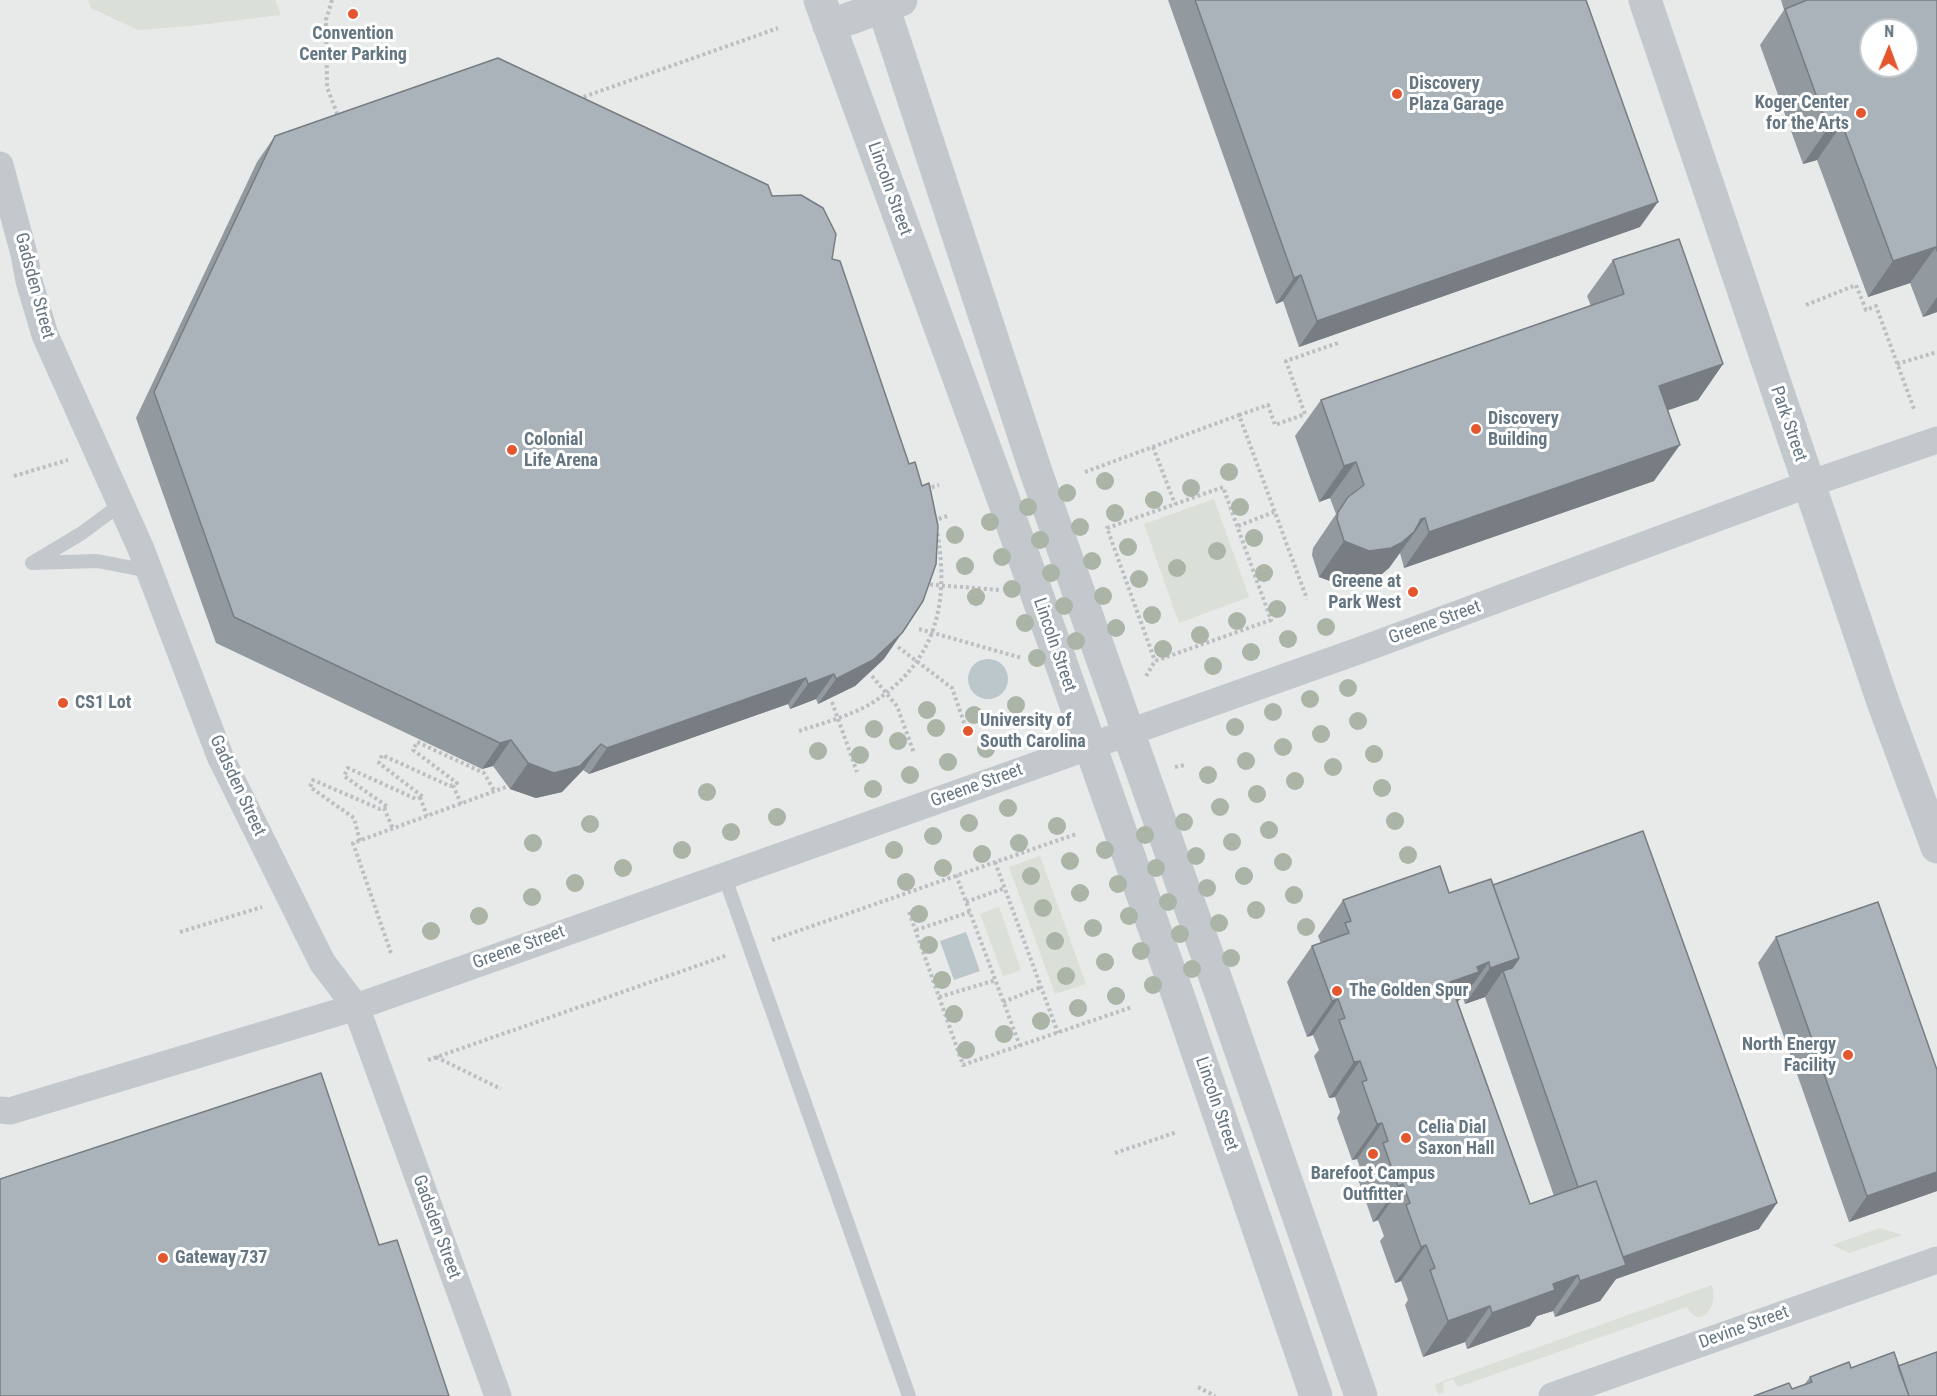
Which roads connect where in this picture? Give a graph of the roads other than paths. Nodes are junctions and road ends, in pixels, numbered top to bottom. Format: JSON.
{"nodes":[{"id":1,"x":1645,"y":0,"type":"edge"},
{"id":2,"x":888,"y":2,"type":"edge"},
{"id":3,"x":824,"y":13,"type":"edge"},
{"id":4,"x":0,"y":165,"type":"edge"},
{"id":5,"x":1937,"y":441,"type":"edge"},
{"id":6,"x":1809,"y":484,"type":"junction"},
{"id":7,"x":121,"y":504,"type":"junction"},
{"id":8,"x":149,"y":571,"type":"junction"},
{"id":9,"x":1129,"y":732,"type":"junction"},
{"id":10,"x":1090,"y":746,"type":"junction"},
{"id":11,"x":1937,"y":847,"type":"edge"},
{"id":12,"x":724,"y":875,"type":"junction"},
{"id":13,"x":356,"y":1007,"type":"junction"},
{"id":14,"x":3,"y":1115,"type":"edge"},
{"id":15,"x":1937,"y":1260,"type":"edge"},
{"id":16,"x":498,"y":1396,"type":"edge"},
{"id":17,"x":909,"y":1396,"type":"edge"},
{"id":18,"x":1316,"y":1396,"type":"edge"},
{"id":19,"x":1361,"y":1396,"type":"edge"},
{"id":20,"x":1552,"y":1396,"type":"edge"}],
"edges":[{"from":1,"to":6,"type":"street","name":"Park Street"},
{"from":2,"to":3,"type":"street"},
{"from":2,"to":9,"type":"street"},
{"from":3,"to":10,"type":"street","name":"Lincoln Street"},
{"from":4,"to":7,"type":"street","name":"Gadsden Street"},
{"from":5,"to":6,"type":"street","name":"Greene Street"},
{"from":6,"to":9,"type":"street","name":"Greene Street"},
{"from":6,"to":11,"type":"street","name":"Park Street"},
{"from":7,"to":8,"type":"street","name":"Gadsden Street"},
{"from":7,"to":8,"type":"lane"},
{"from":8,"to":13,"type":"street","name":"Gadsden Street"},
{"from":9,"to":10,"type":"street","name":"Greene Street"},
{"from":9,"to":19,"type":"street"},
{"from":10,"to":12,"type":"street","name":"Greene Street"},
{"from":10,"to":18,"type":"street","name":"Lincoln Street"},
{"from":12,"to":13,"type":"street","name":"Greene Street"},
{"from":12,"to":17,"type":"lane"},
{"from":13,"to":14,"type":"street","name":"Greene Street"},
{"from":13,"to":16,"type":"street","name":"Gadsden Street"},
{"from":15,"to":20,"type":"street","name":"Devine Street"}]}
